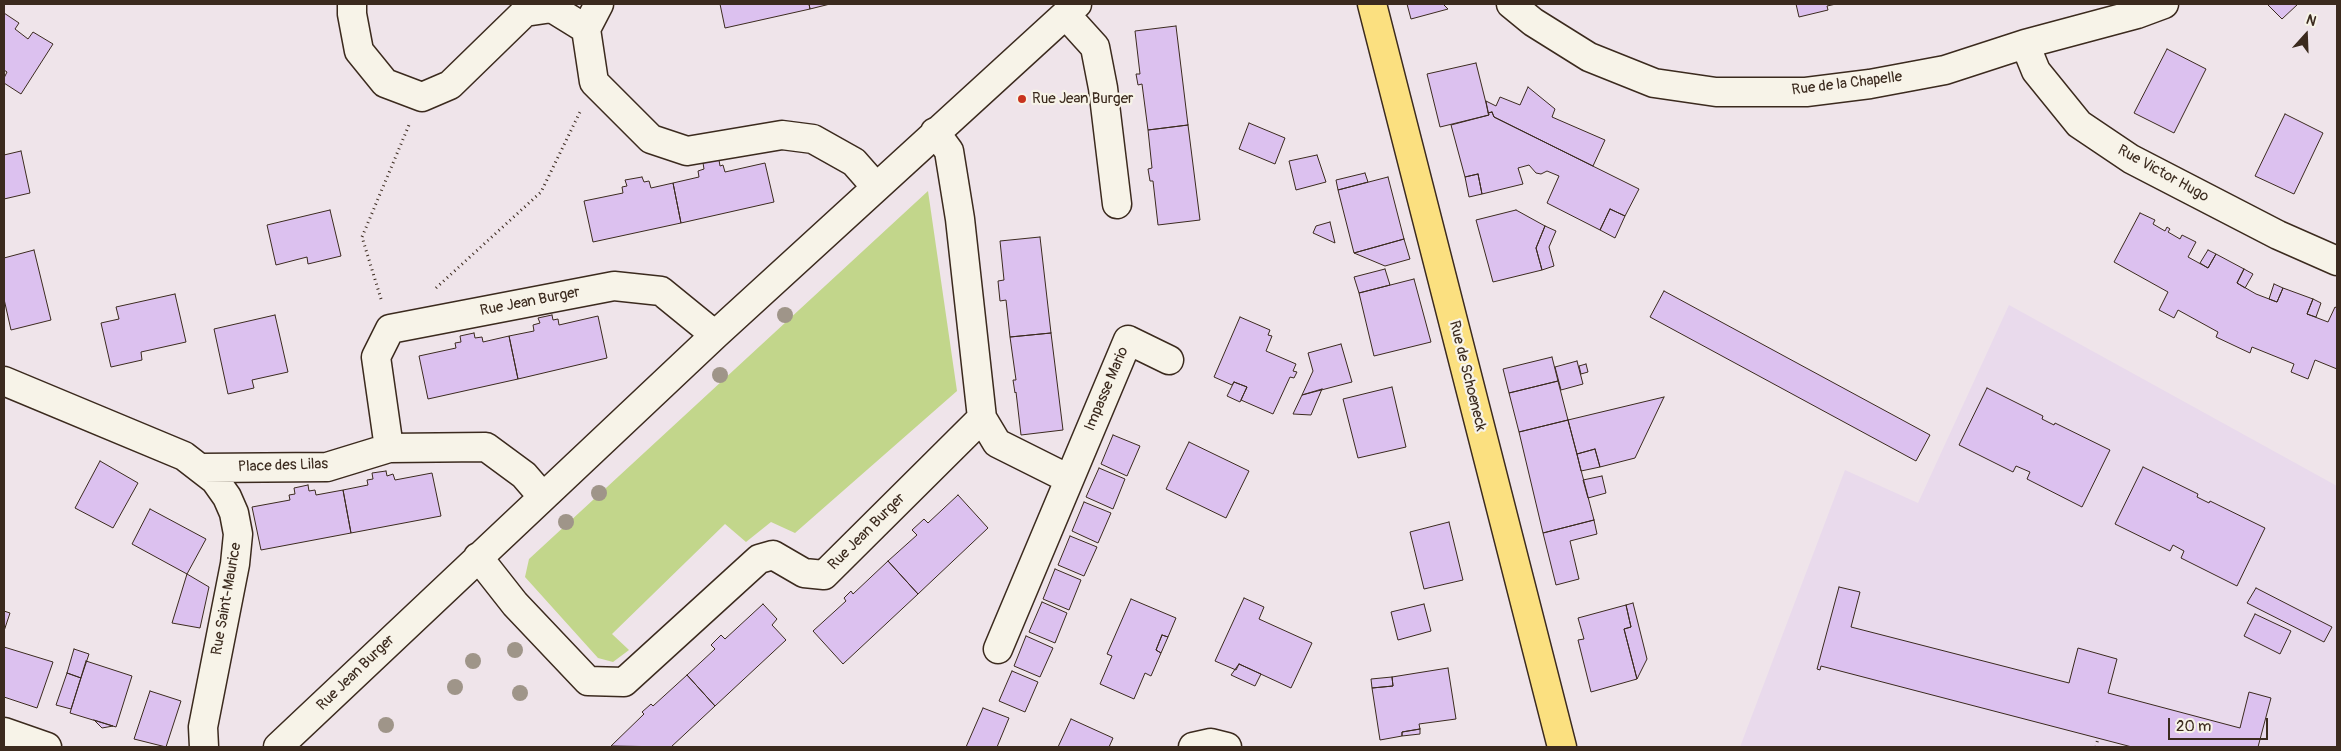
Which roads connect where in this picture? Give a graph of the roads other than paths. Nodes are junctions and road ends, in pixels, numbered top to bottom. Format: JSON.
{"nodes":[{"id":1,"x":352,"y":4,"type":"edge"},
{"id":2,"x":599,"y":4,"type":"edge"},
{"id":3,"x":1372,"y":4,"type":"edge"},
{"id":4,"x":1511,"y":4,"type":"edge"},
{"id":5,"x":2164,"y":4,"type":"edge"},
{"id":6,"x":1072,"y":9,"type":"edge"},
{"id":7,"x":586,"y":30,"type":"junction"},
{"id":8,"x":2025,"y":44,"type":"junction"},
{"id":9,"x":935,"y":132,"type":"junction"},
{"id":10,"x":876,"y":187,"type":"junction"},
{"id":11,"x":1117,"y":204,"type":"dead end"},
{"id":12,"x":2337,"y":261,"type":"edge"},
{"id":13,"x":715,"y":335,"type":"junction"},
{"id":14,"x":1169,"y":360,"type":"dead end"},
{"id":15,"x":4,"y":381,"type":"edge"},
{"id":16,"x":982,"y":418,"type":"junction"},
{"id":17,"x":389,"y":448,"type":"junction"},
{"id":18,"x":202,"y":468,"type":"junction"},
{"id":19,"x":1069,"y":479,"type":"junction"},
{"id":20,"x":543,"y":497,"type":"junction"},
{"id":21,"x":478,"y":557,"type":"junction"},
{"id":22,"x":998,"y":649,"type":"dead end"},
{"id":23,"x":4,"y":732,"type":"edge"},
{"id":24,"x":47,"y":747,"type":"edge"},
{"id":25,"x":204,"y":747,"type":"edge"},
{"id":26,"x":278,"y":747,"type":"edge"},
{"id":27,"x":1193,"y":747,"type":"edge"},
{"id":28,"x":1228,"y":747,"type":"edge"},
{"id":29,"x":1562,"y":747,"type":"edge"}],
"edges":[{"from":1,"to":7,"type":"street"},
{"from":2,"to":7,"type":"street"},
{"from":3,"to":29,"type":"main road","name":"Rue de Schoeneck"},
{"from":4,"to":8,"type":"street","name":"Rue de la Chapelle"},
{"from":5,"to":8,"type":"street","name":"Rue de la Chapelle"},
{"from":6,"to":9,"type":"street","name":"Rue Jean Burger"},
{"from":6,"to":11,"type":"street","name":"Rue Jean Burger"},
{"from":7,"to":10,"type":"street"},
{"from":8,"to":12,"type":"street","name":"Rue Victor Hugo"},
{"from":9,"to":10,"type":"street","name":"Rue Jean Burger"},
{"from":9,"to":16,"type":"street"},
{"from":10,"to":13,"type":"street","name":"Rue Jean Burger"},
{"from":13,"to":17,"type":"street","name":"Rue Jean Burger"},
{"from":13,"to":20,"type":"street","name":"Rue Jean Burger"},
{"from":14,"to":19,"type":"street","name":"Impasse Mario"},
{"from":15,"to":18,"type":"street","name":"Rue Saint-Maurice"},
{"from":16,"to":19,"type":"street"},
{"from":16,"to":21,"type":"street","name":"Rue Jean Burger"},
{"from":17,"to":18,"type":"street","name":"Place des Lilas"},
{"from":17,"to":20,"type":"street"},
{"from":18,"to":25,"type":"street","name":"Rue Saint-Maurice"},
{"from":19,"to":22,"type":"street","name":"Impasse Mario"},
{"from":20,"to":21,"type":"street","name":"Rue Jean Burger"},
{"from":21,"to":26,"type":"street","name":"Rue Jean Burger"},
{"from":23,"to":24,"type":"street"},
{"from":27,"to":28,"type":"street"}]}
